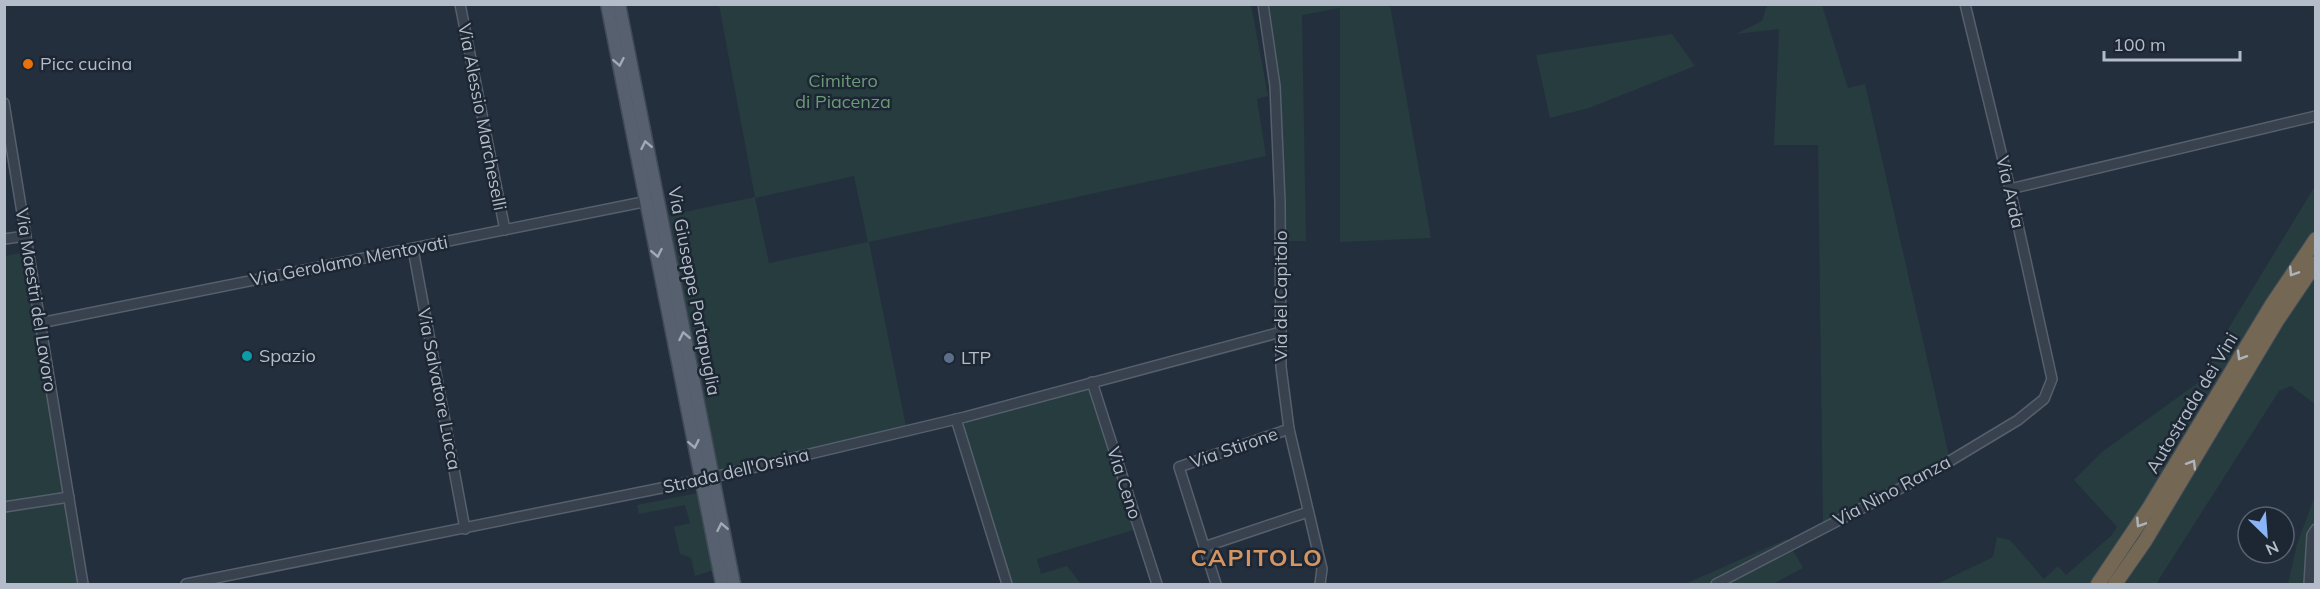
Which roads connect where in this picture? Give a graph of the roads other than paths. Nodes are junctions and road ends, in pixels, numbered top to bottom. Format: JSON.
{"nodes":[{"id":1,"x":460,"y":4,"type":"edge"},
{"id":2,"x":607,"y":4,"type":"edge"},
{"id":3,"x":619,"y":4,"type":"edge"},
{"id":4,"x":1263,"y":4,"type":"edge"},
{"id":5,"x":1965,"y":4,"type":"edge"},
{"id":6,"x":4,"y":103,"type":"edge"},
{"id":7,"x":2316,"y":116,"type":"edge"},
{"id":8,"x":2010,"y":189,"type":"junction"},
{"id":9,"x":652,"y":201,"type":"junction"},
{"id":10,"x":505,"y":230,"type":"junction"},
{"id":11,"x":26,"y":236,"type":"junction"},
{"id":12,"x":2316,"y":239,"type":"edge"},
{"id":13,"x":4,"y":240,"type":"edge"},
{"id":14,"x":412,"y":249,"type":"junction"},
{"id":15,"x":2316,"y":263,"type":"edge"},
{"id":16,"x":40,"y":323,"type":"junction"},
{"id":17,"x":1281,"y":332,"type":"junction"},
{"id":18,"x":2052,"y":379,"type":"joint"},
{"id":19,"x":1092,"y":382,"type":"junction"},
{"id":20,"x":956,"y":419,"type":"junction"},
{"id":21,"x":1289,"y":429,"type":"junction"},
{"id":22,"x":707,"y":479,"type":"junction"},
{"id":23,"x":69,"y":497,"type":"junction"},
{"id":24,"x":4,"y":507,"type":"edge"},
{"id":25,"x":1308,"y":512,"type":"junction"},
{"id":26,"x":465,"y":529,"type":"junction"},
{"id":27,"x":2316,"y":529,"type":"edge"},
{"id":28,"x":1204,"y":547,"type":"junction"},
{"id":29,"x":84,"y":585,"type":"edge"},
{"id":30,"x":186,"y":585,"type":"edge"},
{"id":31,"x":722,"y":585,"type":"edge"},
{"id":32,"x":734,"y":585,"type":"edge"},
{"id":33,"x":1007,"y":585,"type":"edge"},
{"id":34,"x":1156,"y":585,"type":"edge"},
{"id":35,"x":1216,"y":585,"type":"edge"},
{"id":36,"x":1320,"y":585,"type":"edge"},
{"id":37,"x":1716,"y":585,"type":"edge"},
{"id":38,"x":2098,"y":585,"type":"edge"},
{"id":39,"x":2115,"y":585,"type":"edge"},
{"id":40,"x":2309,"y":585,"type":"edge"}],
"edges":[{"from":1,"to":10,"type":"street","name":"Via Alessio Marcheselli"},
{"from":2,"to":9,"type":"main road","name":"Via Giuseppe Portapuglia","one_way":true},
{"from":9,"to":3,"type":"main road","name":"Via Giuseppe Portapuglia","one_way":true},
{"from":4,"to":17,"type":"street","name":"Via del Capitolo"},
{"from":5,"to":8,"type":"street","name":"Via Arda"},
{"from":6,"to":11,"type":"street","name":"Via Maestri del Lavoro"},
{"from":7,"to":8,"type":"street"},
{"from":8,"to":18,"type":"street","name":"Via Arda"},
{"from":9,"to":10,"type":"street","name":"Via Gerolamo Mentovati"},
{"from":9,"to":22,"type":"main road","name":"Via Giuseppe Portapuglia"},
{"from":10,"to":14,"type":"street","name":"Via Gerolamo Mentovati"},
{"from":11,"to":13,"type":"street"},
{"from":11,"to":16,"type":"street","name":"Via Maestri del Lavoro"},
{"from":12,"to":38,"type":"highway","name":"Autostrada dei Vini","one_way":true},
{"from":14,"to":16,"type":"street","name":"Via Gerolamo Mentovati"},
{"from":14,"to":26,"type":"street","name":"Via Salvatore Lucca"},
{"from":39,"to":15,"type":"highway","name":"Autostrada dei Vini","one_way":true},
{"from":16,"to":23,"type":"street","name":"Via Maestri del Lavoro"},
{"from":17,"to":19,"type":"street","name":"Strada dell'Orsina"},
{"from":17,"to":21,"type":"street","name":"Via del Capitolo"},
{"from":18,"to":37,"type":"street","name":"Via Nino Ranza"},
{"from":19,"to":20,"type":"street","name":"Strada dell'Orsina"},
{"from":19,"to":34,"type":"street","name":"Via Ceno"},
{"from":20,"to":22,"type":"street","name":"Strada dell'Orsina"},
{"from":20,"to":33,"type":"street"},
{"from":21,"to":25,"type":"street","name":"Via del Capitolo"},
{"from":21,"to":28,"type":"street","name":"Via Stirone"},
{"from":22,"to":26,"type":"street","name":"Strada dell'Orsina"},
{"from":22,"to":31,"type":"main road","name":"Via Giuseppe Portapuglia"},
{"from":32,"to":22,"type":"main road","name":"Via Giuseppe Portapuglia","one_way":true},
{"from":23,"to":24,"type":"street"},
{"from":23,"to":29,"type":"street","name":"Via Maestri del Lavoro"},
{"from":25,"to":28,"type":"street"},
{"from":25,"to":36,"type":"street","name":"Via del Capitolo"},
{"from":26,"to":30,"type":"street","name":"Strada dell'Orsina"},
{"from":27,"to":40,"type":"street"},
{"from":28,"to":35,"type":"street"}]}
